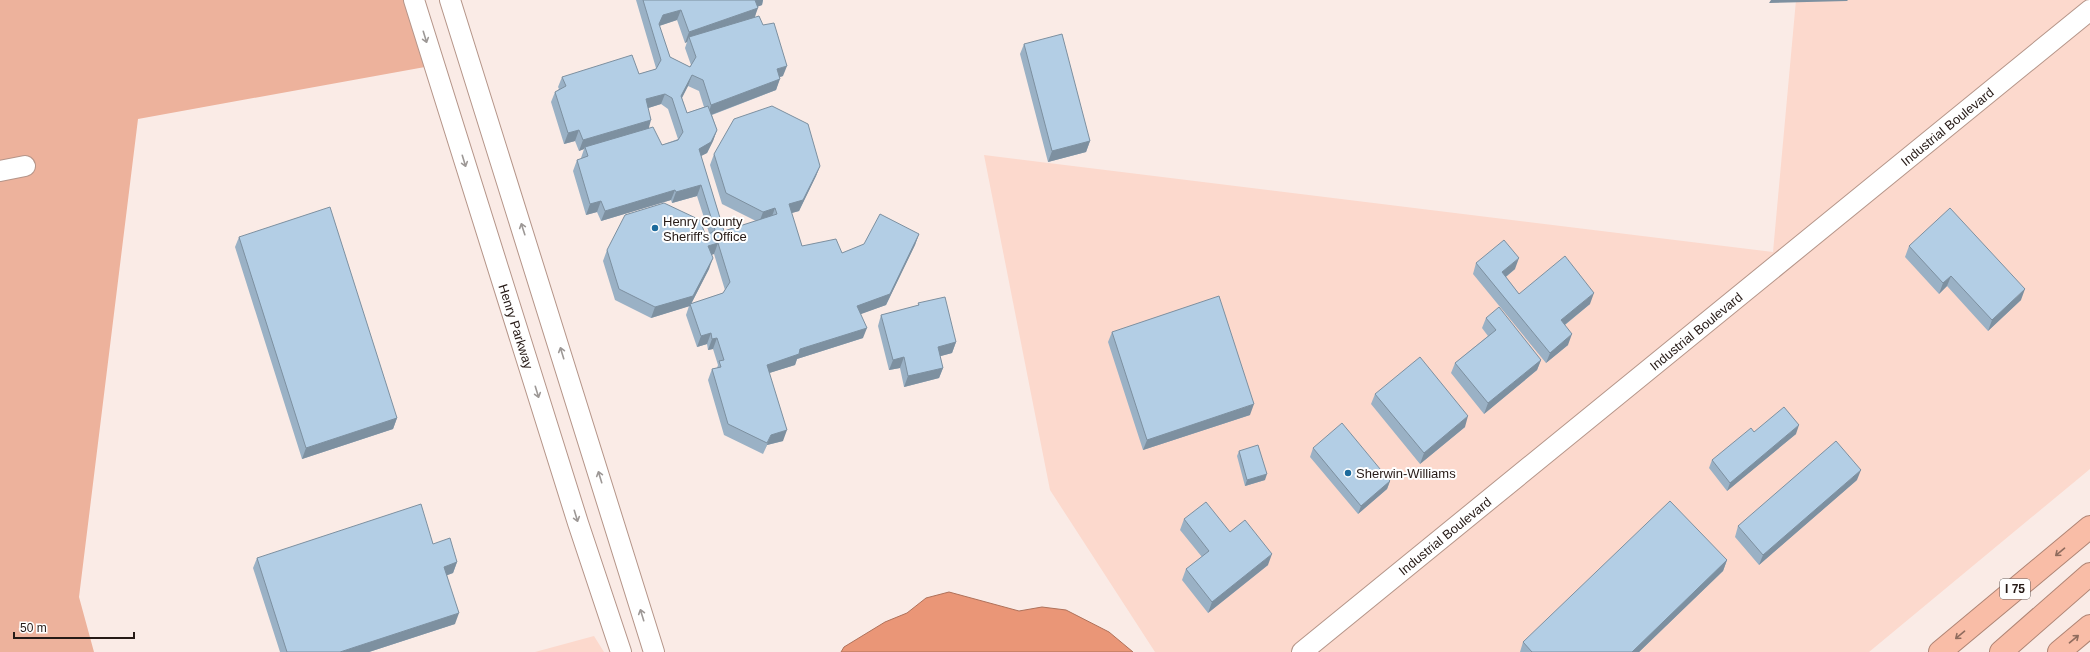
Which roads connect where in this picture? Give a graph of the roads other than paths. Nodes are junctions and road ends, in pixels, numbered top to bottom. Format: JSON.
{"nodes":[{"id":1,"x":414,"y":0,"type":"edge"},
{"id":2,"x":450,"y":0,"type":"edge"},
{"id":3,"x":2090,"y":10,"type":"edge"},
{"id":4,"x":25,"y":166,"type":"dead end"},
{"id":5,"x":0,"y":171,"type":"edge"},
{"id":6,"x":2090,"y":527,"type":"edge"},
{"id":7,"x":2090,"y":574,"type":"edge"},
{"id":8,"x":2090,"y":586,"type":"edge"},
{"id":9,"x":2090,"y":626,"type":"edge"},
{"id":10,"x":621,"y":652,"type":"edge"},
{"id":11,"x":654,"y":652,"type":"edge"},
{"id":12,"x":1302,"y":652,"type":"edge"},
{"id":13,"x":1940,"y":652,"type":"edge"},
{"id":14,"x":2002,"y":652,"type":"edge"},
{"id":15,"x":2010,"y":652,"type":"edge"},
{"id":16,"x":2059,"y":652,"type":"edge"}],
"edges":[{"from":1,"to":10,"type":"street","name":"Henry Parkway","one_way":true},
{"from":11,"to":2,"type":"street","one_way":true},
{"from":3,"to":12,"type":"street","name":"Industrial Boulevard"},
{"from":4,"to":5,"type":"street"},
{"from":6,"to":13,"type":"highway","number":"I 75","one_way":true},
{"from":7,"to":14,"type":"highway"},
{"from":8,"to":15,"type":"highway"},
{"from":16,"to":9,"type":"highway","one_way":true}]}
